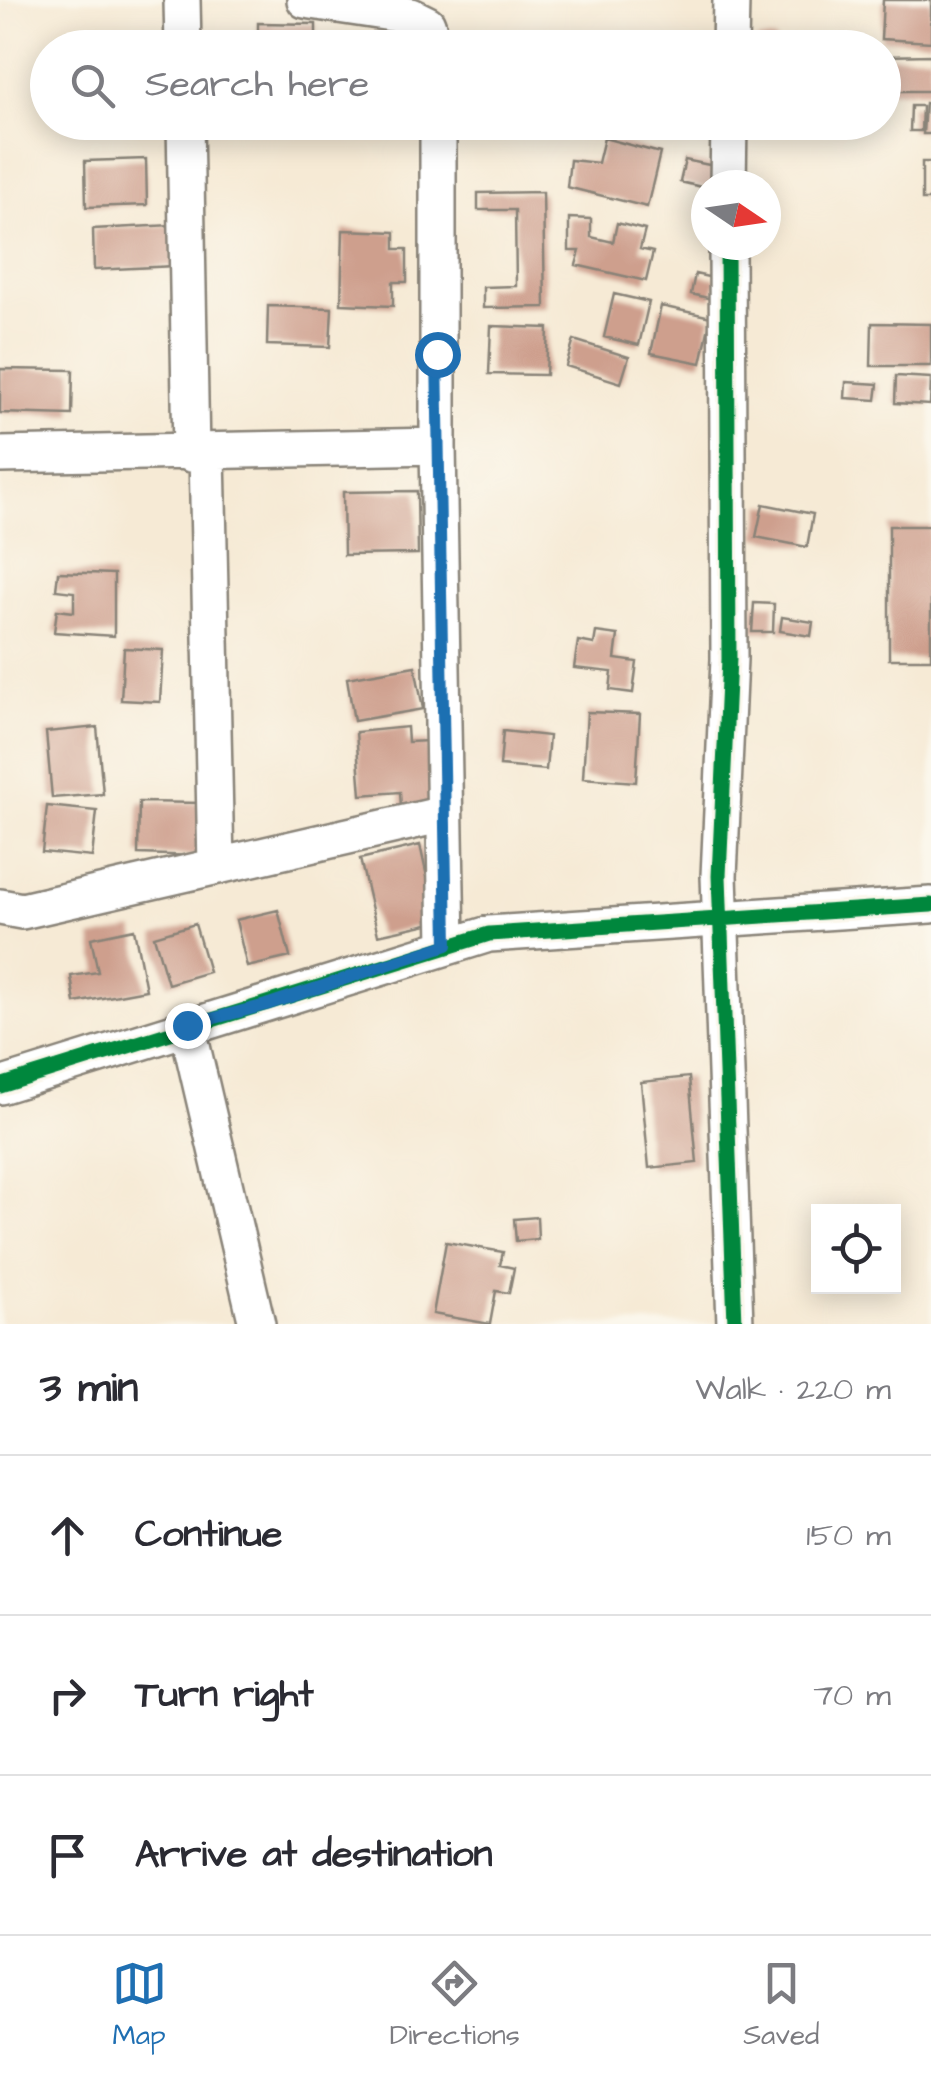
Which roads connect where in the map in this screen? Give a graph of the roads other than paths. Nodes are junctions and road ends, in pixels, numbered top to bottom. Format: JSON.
{"nodes":[{"id":1,"x":182,"y":0,"type":"edge"},
{"id":2,"x":304,"y":0,"type":"edge"},
{"id":3,"x":731,"y":0,"type":"edge"},
{"id":4,"x":183,"y":30,"type":"edge"},
{"id":5,"x":428,"y":30,"type":"edge"},
{"id":6,"x":730,"y":30,"type":"edge"},
{"id":7,"x":186,"y":140,"type":"edge"},
{"id":8,"x":438,"y":140,"type":"edge"},
{"id":9,"x":729,"y":140,"type":"edge"},
{"id":10,"x":728,"y":170,"type":"edge"},
{"id":11,"x":727,"y":260,"type":"edge"},
{"id":12,"x":438,"y":446,"type":"junction"},
{"id":13,"x":199,"y":454,"type":"junction"},
{"id":14,"x":0,"y":455,"type":"edge"},
{"id":15,"x":444,"y":814,"type":"junction"},
{"id":16,"x":216,"y":866,"type":"junction"},
{"id":17,"x":931,"y":905,"type":"edge"},
{"id":18,"x":0,"y":907,"type":"edge"},
{"id":19,"x":721,"y":917,"type":"junction"},
{"id":20,"x":447,"y":945,"type":"junction"},
{"id":21,"x":187,"y":1025,"type":"junction"},
{"id":22,"x":0,"y":1086,"type":"edge"},
{"id":23,"x":257,"y":1324,"type":"edge"},
{"id":24,"x":735,"y":1324,"type":"edge"}],
"edges":[{"from":1,"to":4,"type":"street"},
{"from":2,"to":5,"type":"street"},
{"from":3,"to":6,"type":"street"},
{"from":7,"to":13,"type":"street"},
{"from":8,"to":12,"type":"street"},
{"from":9,"to":10,"type":"street"},
{"from":11,"to":19,"type":"street"},
{"from":12,"to":13,"type":"street"},
{"from":12,"to":15,"type":"street"},
{"from":13,"to":14,"type":"street"},
{"from":13,"to":16,"type":"street"},
{"from":15,"to":16,"type":"street"},
{"from":15,"to":20,"type":"street"},
{"from":16,"to":18,"type":"street"},
{"from":17,"to":19,"type":"street"},
{"from":19,"to":20,"type":"street"},
{"from":19,"to":24,"type":"street"},
{"from":20,"to":21,"type":"street"},
{"from":21,"to":22,"type":"street"},
{"from":21,"to":23,"type":"street"}]}
